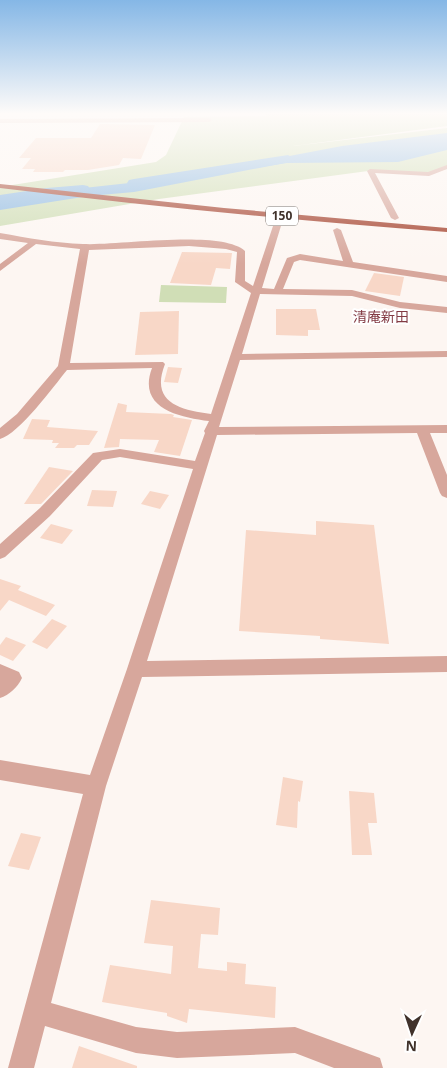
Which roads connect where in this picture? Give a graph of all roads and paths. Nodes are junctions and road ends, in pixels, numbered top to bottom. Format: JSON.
{"nodes":[{"id":1,"x":447,"y":167,"type":"edge"},
{"id":2,"x":0,"y":186,"type":"edge"},
{"id":3,"x":280,"y":216,"type":"junction"},
{"id":4,"x":394,"y":218,"type":"dead end"},
{"id":5,"x":337,"y":230,"type":"dead end"},
{"id":6,"x":447,"y":230,"type":"edge"},
{"id":7,"x":0,"y":236,"type":"edge"},
{"id":8,"x":35,"y":241,"type":"junction"},
{"id":9,"x":85,"y":247,"type":"junction"},
{"id":10,"x":349,"y":264,"type":"junction"},
{"id":11,"x":0,"y":268,"type":"edge"},
{"id":12,"x":447,"y":279,"type":"edge"},
{"id":13,"x":255,"y":291,"type":"junction"},
{"id":14,"x":277,"y":292,"type":"junction"},
{"id":15,"x":445,"y":313,"type":"edge"},
{"id":16,"x":447,"y":354,"type":"edge"},
{"id":17,"x":235,"y":357,"type":"junction"},
{"id":18,"x":64,"y":367,"type":"junction"},
{"id":19,"x":213,"y":425,"type":"junction"},
{"id":20,"x":422,"y":429,"type":"junction"},
{"id":21,"x":447,"y":429,"type":"edge"},
{"id":22,"x":0,"y":435,"type":"edge"},
{"id":23,"x":199,"y":466,"type":"junction"},
{"id":24,"x":447,"y":493,"type":"edge"},
{"id":25,"x":0,"y":553,"type":"edge"},
{"id":26,"x":447,"y":664,"type":"edge"},
{"id":27,"x":136,"y":669,"type":"junction"},
{"id":28,"x":0,"y":672,"type":"edge"},
{"id":29,"x":0,"y":690,"type":"edge"},
{"id":30,"x":0,"y":770,"type":"edge"},
{"id":31,"x":96,"y":786,"type":"junction"},
{"id":32,"x":36,"y":1011,"type":"junction"},
{"id":33,"x":21,"y":1068,"type":"edge"},
{"id":34,"x":370,"y":1068,"type":"edge"}],
"edges":[{"from":1,"to":4,"type":"street"},
{"from":2,"to":3,"type":"highway","number":"150"},
{"from":3,"to":6,"type":"highway","number":"150"},
{"from":3,"to":13,"type":"street"},
{"from":5,"to":10,"type":"street"},
{"from":7,"to":8,"type":"street"},
{"from":8,"to":9,"type":"street"},
{"from":8,"to":11,"type":"street"},
{"from":9,"to":13,"type":"street"},
{"from":9,"to":18,"type":"street"},
{"from":10,"to":12,"type":"street"},
{"from":10,"to":14,"type":"street"},
{"from":13,"to":14,"type":"street"},
{"from":13,"to":17,"type":"street"},
{"from":14,"to":15,"type":"street"},
{"from":16,"to":17,"type":"street"},
{"from":17,"to":19,"type":"street"},
{"from":18,"to":19,"type":"street"},
{"from":18,"to":22,"type":"street"},
{"from":19,"to":20,"type":"street"},
{"from":19,"to":23,"type":"street"},
{"from":20,"to":21,"type":"street"},
{"from":20,"to":24,"type":"street"},
{"from":23,"to":25,"type":"street"},
{"from":23,"to":27,"type":"street"},
{"from":26,"to":27,"type":"street"},
{"from":27,"to":31,"type":"street"},
{"from":28,"to":29,"type":"street"},
{"from":30,"to":31,"type":"street"},
{"from":31,"to":32,"type":"street"},
{"from":32,"to":33,"type":"street"},
{"from":32,"to":34,"type":"street"}]}
